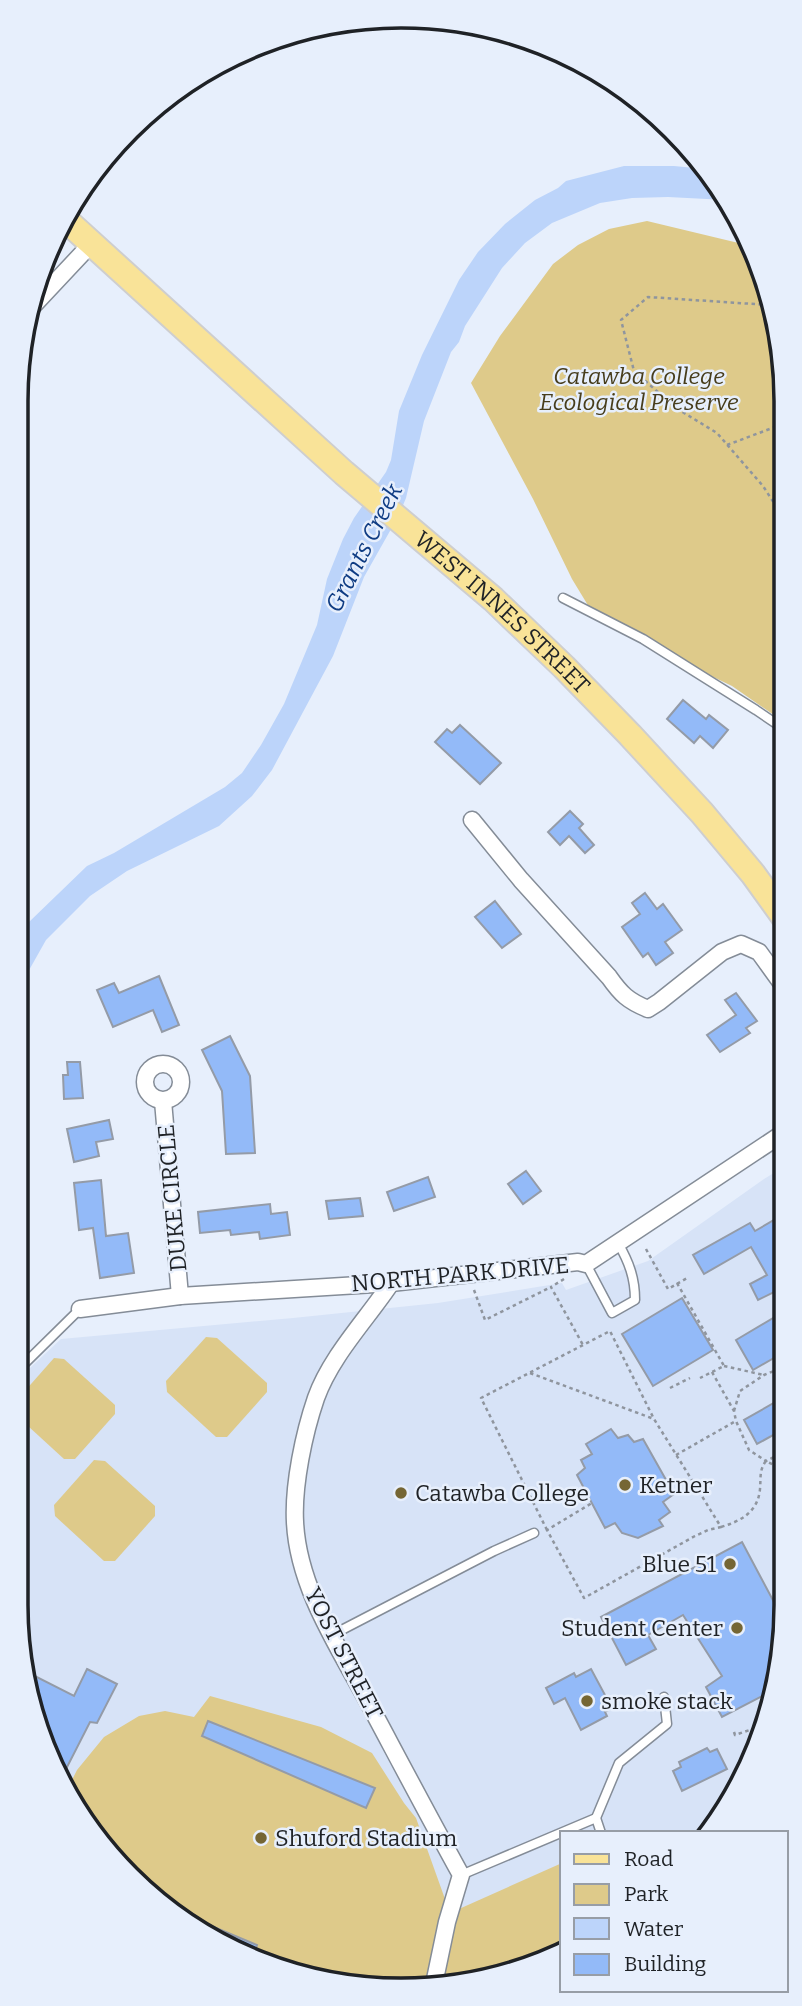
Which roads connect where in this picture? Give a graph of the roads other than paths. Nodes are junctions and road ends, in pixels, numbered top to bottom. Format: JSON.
{"nodes":[{"id":1,"x":70,"y":229,"type":"edge"},
{"id":2,"x":92,"y":243,"type":"junction"},
{"id":3,"x":44,"y":294,"type":"edge"},
{"id":4,"x":563,"y":598,"type":"dead end"},
{"id":5,"x":774,"y":722,"type":"edge"},
{"id":6,"x":472,"y":820,"type":"dead end"},
{"id":7,"x":774,"y":904,"type":"edge"},
{"id":8,"x":774,"y":972,"type":"edge"},
{"id":9,"x":163,"y":1101,"type":"dead end"},
{"id":10,"x":774,"y":1139,"type":"edge"},
{"id":11,"x":618,"y":1243,"type":"junction"},
{"id":12,"x":587,"y":1267,"type":"junction"},
{"id":13,"x":391,"y":1283,"type":"junction"},
{"id":14,"x":180,"y":1296,"type":"junction"},
{"id":15,"x":80,"y":1309,"type":"joint"},
{"id":16,"x":28,"y":1360,"type":"edge"},
{"id":17,"x":534,"y":1534,"type":"dead end"},
{"id":18,"x":332,"y":1635,"type":"junction"},
{"id":19,"x":664,"y":1697,"type":"dead end"},
{"id":20,"x":596,"y":1818,"type":"junction"},
{"id":21,"x":565,"y":1831,"type":"edge"},
{"id":22,"x":600,"y":1831,"type":"edge"},
{"id":23,"x":560,"y":1833,"type":"edge"},
{"id":24,"x":461,"y":1875,"type":"junction"},
{"id":25,"x":436,"y":1976,"type":"edge"}],
"edges":[{"from":1,"to":2,"type":"main road","name":"WEST INNES STREET"},
{"from":2,"to":3,"type":"street"},
{"from":2,"to":7,"type":"main road","name":"WEST INNES STREET"},
{"from":4,"to":5,"type":"lane"},
{"from":6,"to":8,"type":"street"},
{"from":9,"to":14,"type":"street","name":"DUKE CIRCLE"},
{"from":10,"to":11,"type":"street","name":"NORTH PARK DRIVE"},
{"from":11,"to":12,"type":"street","name":"NORTH PARK DRIVE"},
{"from":11,"to":12,"type":"lane"},
{"from":12,"to":13,"type":"street","name":"NORTH PARK DRIVE"},
{"from":13,"to":14,"type":"street","name":"NORTH PARK DRIVE"},
{"from":13,"to":18,"type":"street","name":"YOST STREET"},
{"from":14,"to":15,"type":"street","name":"NORTH PARK DRIVE"},
{"from":15,"to":16,"type":"lane"},
{"from":17,"to":18,"type":"lane"},
{"from":18,"to":24,"type":"street","name":"YOST STREET"},
{"from":19,"to":20,"type":"lane"},
{"from":20,"to":21,"type":"lane"},
{"from":20,"to":22,"type":"lane"},
{"from":23,"to":24,"type":"lane"},
{"from":24,"to":25,"type":"street"}]}
